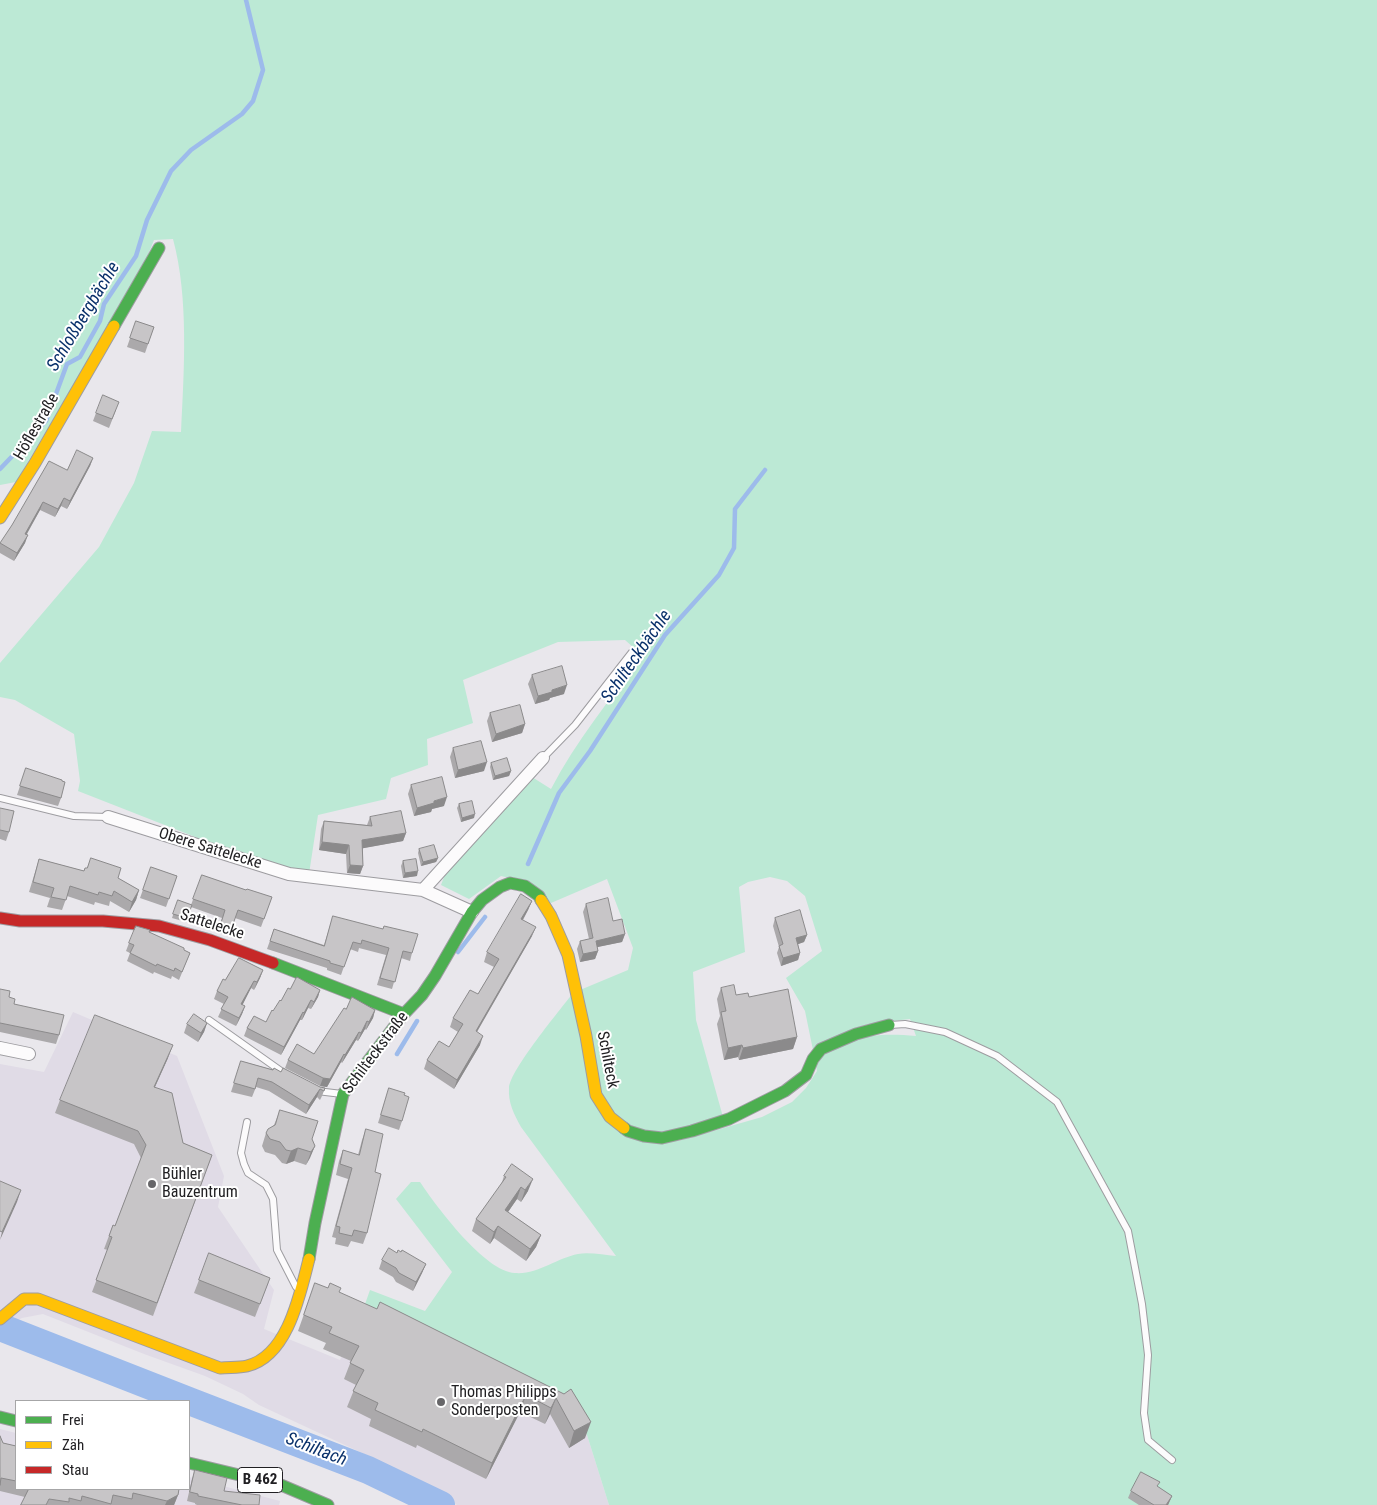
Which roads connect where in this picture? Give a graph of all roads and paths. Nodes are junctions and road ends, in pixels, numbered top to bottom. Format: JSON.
{"nodes":[{"id":1,"x":159,"y":248,"type":"dead end"},
{"id":2,"x":0,"y":518,"type":"edge"},
{"id":3,"x":632,"y":652,"type":"dead end"},
{"id":4,"x":544,"y":758,"type":"joint"},
{"id":5,"x":0,"y":798,"type":"edge"},
{"id":6,"x":108,"y":817,"type":"joint"},
{"id":7,"x":423,"y":890,"type":"junction"},
{"id":8,"x":472,"y":912,"type":"junction"},
{"id":9,"x":0,"y":918,"type":"edge"},
{"id":10,"x":404,"y":1014,"type":"junction"},
{"id":11,"x":209,"y":1020,"type":"dead end"},
{"id":12,"x":888,"y":1025,"type":"joint"},
{"id":13,"x":0,"y":1048,"type":"edge"},
{"id":14,"x":29,"y":1054,"type":"dead end"},
{"id":15,"x":293,"y":1078,"type":"edge"},
{"id":16,"x":310,"y":1087,"type":"edge"},
{"id":17,"x":343,"y":1094,"type":"junction"},
{"id":18,"x":247,"y":1122,"type":"dead end"},
{"id":19,"x":300,"y":1294,"type":"junction"},
{"id":20,"x":0,"y":1319,"type":"edge"},
{"id":21,"x":0,"y":1417,"type":"edge"},
{"id":22,"x":15,"y":1421,"type":"edge"},
{"id":23,"x":1172,"y":1460,"type":"dead end"},
{"id":24,"x":190,"y":1463,"type":"edge"},
{"id":25,"x":328,"y":1505,"type":"edge"}],
"edges":[{"from":1,"to":2,"type":"street","name":"Höflestraße"},
{"from":3,"to":4,"type":"lane"},
{"from":4,"to":7,"type":"street"},
{"from":5,"to":6,"type":"lane","name":"Obere Sattelecke"},
{"from":6,"to":7,"type":"street","name":"Obere Sattelecke"},
{"from":7,"to":8,"type":"street"},
{"from":8,"to":10,"type":"street","name":"Schilteckstraße"},
{"from":8,"to":12,"type":"street","name":"Schilteck"},
{"from":9,"to":10,"type":"street","name":"Sattelecke"},
{"from":10,"to":17,"type":"street","name":"Schilteckstraße"},
{"from":11,"to":15,"type":"lane"},
{"from":12,"to":23,"type":"lane"},
{"from":13,"to":14,"type":"street"},
{"from":16,"to":17,"type":"lane"},
{"from":17,"to":19,"type":"street","name":"Schilteckstraße"},
{"from":18,"to":19,"type":"lane"},
{"from":19,"to":20,"type":"street","name":"Schilteckstraße"},
{"from":21,"to":22,"type":"street"},
{"from":24,"to":25,"type":"street","number":"B 462"}]}
